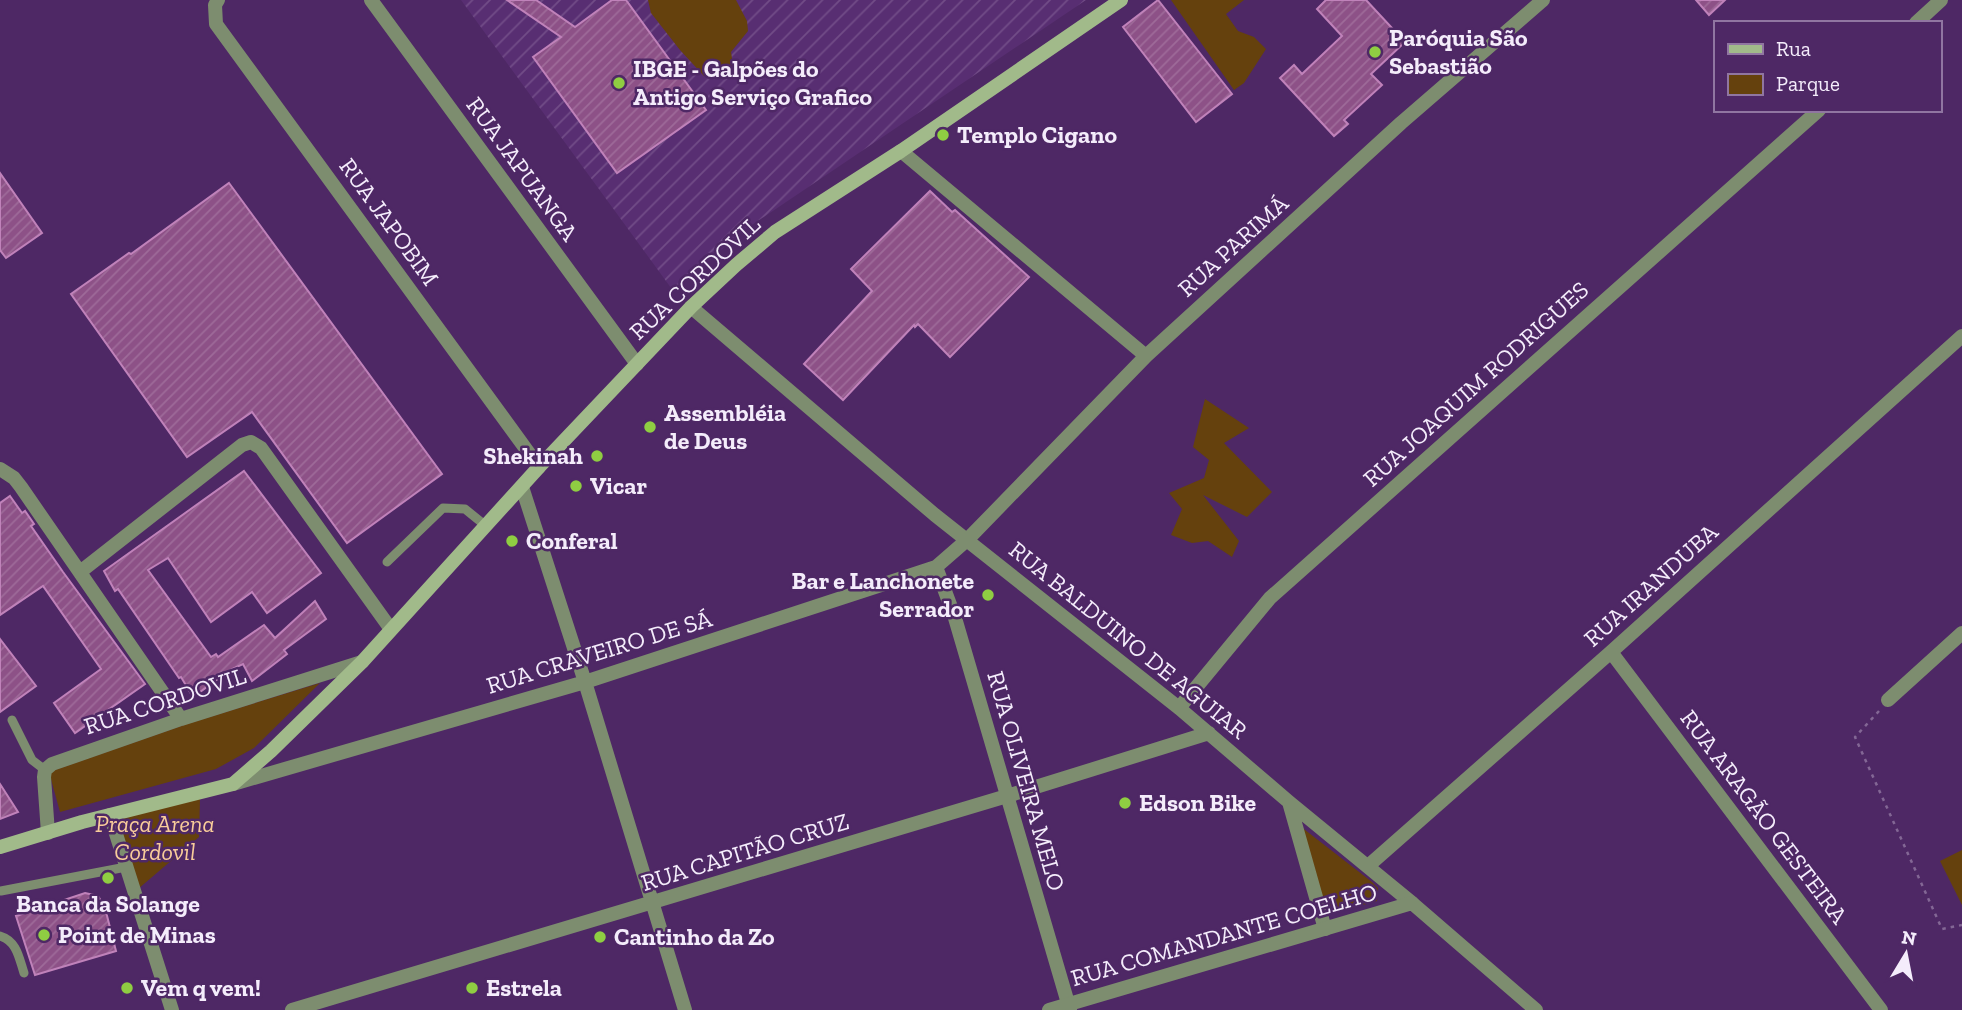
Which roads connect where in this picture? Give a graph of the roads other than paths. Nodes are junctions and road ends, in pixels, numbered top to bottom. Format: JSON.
{"nodes":[{"id":1,"x":218,"y":0,"type":"edge"},
{"id":2,"x":371,"y":0,"type":"edge"},
{"id":3,"x":1121,"y":0,"type":"edge"},
{"id":4,"x":1543,"y":0,"type":"edge"},
{"id":5,"x":1941,"y":0,"type":"edge"},
{"id":6,"x":1918,"y":21,"type":"edge"},
{"id":7,"x":1817,"y":112,"type":"edge"},
{"id":8,"x":901,"y":151,"type":"junction"},
{"id":9,"x":691,"y":307,"type":"junction"},
{"id":10,"x":1962,"y":336,"type":"edge"},
{"id":11,"x":1146,"y":356,"type":"junction"},
{"id":12,"x":637,"y":364,"type":"junction"},
{"id":13,"x":540,"y":467,"type":"junction"},
{"id":14,"x":0,"y":468,"type":"edge"},
{"id":15,"x":522,"y":487,"type":"junction"},
{"id":16,"x":486,"y":526,"type":"junction"},
{"id":17,"x":967,"y":540,"type":"junction"},
{"id":18,"x":387,"y":562,"type":"dead end"},
{"id":19,"x":936,"y":567,"type":"junction"},
{"id":20,"x":80,"y":572,"type":"junction"},
{"id":21,"x":390,"y":628,"type":"junction"},
{"id":22,"x":1962,"y":633,"type":"edge"},
{"id":23,"x":1611,"y":652,"type":"junction"},
{"id":24,"x":362,"y":662,"type":"junction"},
{"id":25,"x":585,"y":682,"type":"junction"},
{"id":26,"x":1888,"y":700,"type":"road end"},
{"id":27,"x":1179,"y":708,"type":"junction"},
{"id":28,"x":181,"y":719,"type":"junction"},
{"id":29,"x":12,"y":720,"type":"dead end"},
{"id":30,"x":1209,"y":733,"type":"junction"},
{"id":31,"x":45,"y":770,"type":"junction"},
{"id":32,"x":233,"y":784,"type":"junction"},
{"id":33,"x":1007,"y":796,"type":"junction"},
{"id":34,"x":1289,"y":802,"type":"junction"},
{"id":35,"x":110,"y":815,"type":"junction"},
{"id":36,"x":48,"y":834,"type":"junction"},
{"id":37,"x":0,"y":847,"type":"edge"},
{"id":38,"x":1368,"y":866,"type":"junction"},
{"id":39,"x":126,"y":867,"type":"junction"},
{"id":40,"x":1,"y":891,"type":"edge"},
{"id":41,"x":1412,"y":903,"type":"junction"},
{"id":42,"x":651,"y":904,"type":"junction"},
{"id":43,"x":1325,"y":929,"type":"junction"},
{"id":44,"x":0,"y":936,"type":"edge"},
{"id":45,"x":24,"y":973,"type":"dead end"},
{"id":46,"x":1069,"y":1007,"type":"edge"},
{"id":47,"x":172,"y":1010,"type":"edge"},
{"id":48,"x":292,"y":1010,"type":"edge"},
{"id":49,"x":685,"y":1010,"type":"edge"},
{"id":50,"x":1049,"y":1010,"type":"edge"},
{"id":51,"x":1536,"y":1010,"type":"edge"},
{"id":52,"x":1881,"y":1010,"type":"edge"}],
"edges":[{"from":1,"to":13,"type":"street","name":"RUA JAPOBIM"},
{"from":2,"to":12,"type":"street","name":"RUA JAPUANGA"},
{"from":3,"to":8,"type":"main road","name":"RUA CORDOVIL"},
{"from":4,"to":11,"type":"street","name":"RUA PARIMÁ"},
{"from":5,"to":6,"type":"street"},
{"from":7,"to":27,"type":"street","name":"RUA JOAQUIM RODRIGUES"},
{"from":8,"to":9,"type":"main road","name":"RUA CORDOVIL"},
{"from":8,"to":11,"type":"street"},
{"from":9,"to":12,"type":"main road","name":"RUA CORDOVIL"},
{"from":9,"to":17,"type":"street","name":"RUA BALDUINO DE AGUIAR"},
{"from":10,"to":23,"type":"street","name":"RUA IRANDUBA"},
{"from":11,"to":17,"type":"street","name":"RUA PARIMÁ"},
{"from":12,"to":13,"type":"main road","name":"RUA CORDOVIL"},
{"from":13,"to":15,"type":"main road","name":"RUA CORDOVIL"},
{"from":14,"to":20,"type":"street"},
{"from":15,"to":16,"type":"main road","name":"RUA CORDOVIL"},
{"from":15,"to":25,"type":"street"},
{"from":16,"to":18,"type":"lane"},
{"from":16,"to":21,"type":"main road","name":"RUA CORDOVIL"},
{"from":17,"to":19,"type":"street","name":"RUA CRAVEIRO DE SÁ"},
{"from":17,"to":27,"type":"street","name":"RUA BALDUINO DE AGUIAR"},
{"from":19,"to":25,"type":"street","name":"RUA CRAVEIRO DE SÁ"},
{"from":19,"to":33,"type":"street","name":"RUA OLIVEIRA MELO"},
{"from":20,"to":21,"type":"street"},
{"from":20,"to":28,"type":"street"},
{"from":21,"to":24,"type":"main road","name":"RUA CORDOVIL"},
{"from":22,"to":26,"type":"street"},
{"from":23,"to":38,"type":"street","name":"RUA IRANDUBA"},
{"from":23,"to":52,"type":"street","name":"RUA ARAGÃO GESTEIRA"},
{"from":24,"to":28,"type":"street","name":"RUA CORDOVIL"},
{"from":24,"to":32,"type":"main road","name":"RUA CORDOVIL"},
{"from":25,"to":32,"type":"street","name":"RUA CRAVEIRO DE SÁ"},
{"from":25,"to":42,"type":"street"},
{"from":27,"to":30,"type":"street","name":"RUA BALDUINO DE AGUIAR"},
{"from":28,"to":31,"type":"street","name":"RUA CORDOVIL"},
{"from":29,"to":31,"type":"lane"},
{"from":30,"to":33,"type":"street","name":"RUA CAPITÃO CRUZ"},
{"from":30,"to":34,"type":"street","name":"RUA BALDUINO DE AGUIAR"},
{"from":31,"to":36,"type":"street"},
{"from":32,"to":35,"type":"main road","name":"RUA CORDOVIL"},
{"from":33,"to":42,"type":"street","name":"RUA CAPITÃO CRUZ"},
{"from":33,"to":46,"type":"street","name":"RUA OLIVEIRA MELO"},
{"from":34,"to":38,"type":"street","name":"RUA BALDUINO DE AGUIAR"},
{"from":34,"to":43,"type":"street"},
{"from":35,"to":36,"type":"main road","name":"RUA CORDOVIL"},
{"from":35,"to":39,"type":"street"},
{"from":36,"to":37,"type":"main road","name":"RUA CORDOVIL"},
{"from":38,"to":41,"type":"street","name":"RUA BALDUINO DE AGUIAR"},
{"from":39,"to":40,"type":"lane"},
{"from":39,"to":47,"type":"street"},
{"from":41,"to":43,"type":"street","name":"RUA COMANDANTE COELHO"},
{"from":41,"to":51,"type":"street","name":"RUA BALDUINO DE AGUIAR"},
{"from":42,"to":48,"type":"street","name":"RUA CAPITÃO CRUZ"},
{"from":42,"to":49,"type":"street"},
{"from":43,"to":46,"type":"street","name":"RUA COMANDANTE COELHO"},
{"from":44,"to":45,"type":"lane"},
{"from":46,"to":50,"type":"street","name":"RUA COMANDANTE COELHO"}]}
